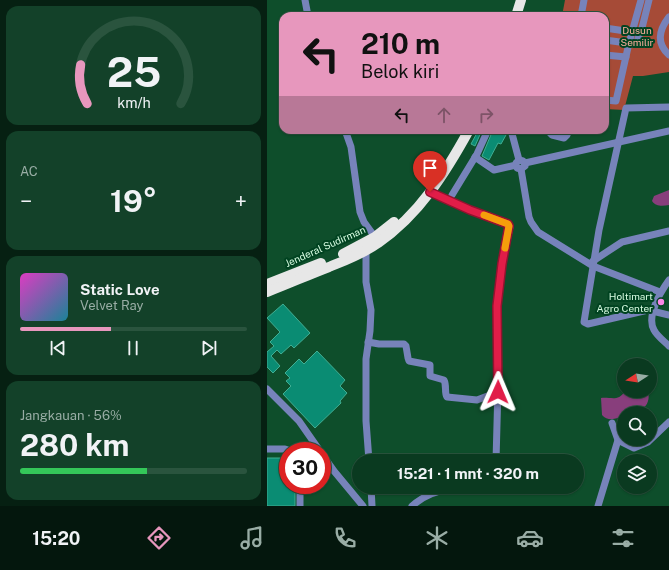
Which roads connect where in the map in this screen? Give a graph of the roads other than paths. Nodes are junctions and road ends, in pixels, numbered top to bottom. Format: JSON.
{"nodes":[{"id":1,"x":305,"y":0,"type":"edge"},
{"id":2,"x":514,"y":0,"type":"edge"},
{"id":3,"x":521,"y":0,"type":"edge"},
{"id":4,"x":584,"y":0,"type":"edge"},
{"id":5,"x":641,"y":0,"type":"edge"},
{"id":6,"x":649,"y":0,"type":"edge"},
{"id":7,"x":307,"y":12,"type":"edge"},
{"id":8,"x":510,"y":12,"type":"edge"},
{"id":9,"x":517,"y":12,"type":"edge"},
{"id":10,"x":582,"y":12,"type":"edge"},
{"id":11,"x":669,"y":17,"type":"edge"},
{"id":12,"x":609,"y":29,"type":"edge"},
{"id":13,"x":632,"y":32,"type":"junction"},
{"id":14,"x":609,"y":40,"type":"edge"},
{"id":15,"x":629,"y":43,"type":"junction"},
{"id":16,"x":609,"y":55,"type":"edge"},
{"id":17,"x":669,"y":55,"type":"edge"},
{"id":18,"x":626,"y":57,"type":"junction"},
{"id":19,"x":609,"y":100,"type":"edge"},
{"id":20,"x":669,"y":107,"type":"edge"},
{"id":21,"x":669,"y":131,"type":"edge"},
{"id":22,"x":346,"y":134,"type":"edge"},
{"id":23,"x":460,"y":134,"type":"edge"},
{"id":24,"x":467,"y":134,"type":"edge"},
{"id":25,"x":485,"y":134,"type":"edge"},
{"id":26,"x":512,"y":134,"type":"edge"},
{"id":27,"x":551,"y":134,"type":"edge"},
{"id":28,"x":567,"y":134,"type":"edge"},
{"id":29,"x":619,"y":142,"type":"junction"},
{"id":30,"x":475,"y":157,"type":"junction"},
{"id":31,"x":520,"y":164,"type":"junction"},
{"id":32,"x":430,"y":192,"type":"junction"},
{"id":33,"x":453,"y":195,"type":"dead end"},
{"id":34,"x":669,"y":231,"type":"edge"},
{"id":35,"x":375,"y":237,"type":"junction"},
{"id":36,"x":366,"y":251,"type":"junction"},
{"id":37,"x":593,"y":263,"type":"junction"},
{"id":38,"x":669,"y":280,"type":"edge"},
{"id":39,"x":267,"y":284,"type":"edge"},
{"id":40,"x":267,"y":292,"type":"edge"},
{"id":41,"x":660,"y":292,"type":"junction"},
{"id":42,"x":654,"y":311,"type":"junction"},
{"id":43,"x":669,"y":315,"type":"edge"},
{"id":44,"x":368,"y":342,"type":"junction"},
{"id":45,"x":669,"y":346,"type":"edge"},
{"id":46,"x":267,"y":389,"type":"edge"},
{"id":47,"x":498,"y":392,"type":"junction"},
{"id":48,"x":669,"y":422,"type":"edge"},
{"id":49,"x":612,"y":423,"type":"dead end"},
{"id":50,"x":657,"y":433,"type":"edge"},
{"id":51,"x":617,"y":437,"type":"edge"},
{"id":52,"x":314,"y":442,"type":"edge"},
{"id":53,"x":617,"y":443,"type":"edge"},
{"id":54,"x":267,"y":449,"type":"edge"},
{"id":55,"x":279,"y":449,"type":"edge"},
{"id":56,"x":369,"y":454,"type":"edge"},
{"id":57,"x":496,"y":454,"type":"edge"},
{"id":58,"x":331,"y":467,"type":"edge"},
{"id":59,"x":300,"y":494,"type":"edge"},
{"id":60,"x":371,"y":494,"type":"edge"},
{"id":61,"x":429,"y":494,"type":"edge"},
{"id":62,"x":299,"y":506,"type":"edge"},
{"id":63,"x":363,"y":506,"type":"edge"},
{"id":64,"x":372,"y":506,"type":"edge"},
{"id":65,"x":412,"y":506,"type":"edge"},
{"id":66,"x":598,"y":506,"type":"edge"}],
"edges":[{"from":1,"to":7,"type":"street"},
{"from":2,"to":8,"type":"highway"},
{"from":3,"to":9,"type":"highway"},
{"from":4,"to":10,"type":"street"},
{"from":5,"to":13,"type":"street"},
{"from":6,"to":15,"type":"street"},
{"from":11,"to":17,"type":"street"},
{"from":12,"to":13,"type":"street"},
{"from":13,"to":15,"type":"street"},
{"from":14,"to":15,"type":"street"},
{"from":15,"to":18,"type":"street"},
{"from":16,"to":18,"type":"street"},
{"from":18,"to":19,"type":"street"},
{"from":20,"to":29,"type":"street"},
{"from":21,"to":29,"type":"street"},
{"from":22,"to":35,"type":"street"},
{"from":23,"to":35,"type":"highway","name":"Jenderal Sudirman"},
{"from":24,"to":32,"type":"highway"},
{"from":25,"to":30,"type":"street"},
{"from":26,"to":31,"type":"street"},
{"from":27,"to":28,"type":"street"},
{"from":29,"to":31,"type":"street"},
{"from":29,"to":37,"type":"street"},
{"from":30,"to":31,"type":"street"},
{"from":30,"to":33,"type":"street"},
{"from":31,"to":37,"type":"street"},
{"from":32,"to":36,"type":"highway"},
{"from":32,"to":47,"type":"street"},
{"from":34,"to":37,"type":"street"},
{"from":35,"to":39,"type":"highway","name":"Jenderal Sudirman"},
{"from":36,"to":40,"type":"highway"},
{"from":36,"to":44,"type":"street"},
{"from":37,"to":41,"type":"street"},
{"from":37,"to":42,"type":"street"},
{"from":38,"to":41,"type":"street"},
{"from":41,"to":42,"type":"street"},
{"from":42,"to":43,"type":"street"},
{"from":42,"to":45,"type":"street"},
{"from":44,"to":47,"type":"street"},
{"from":44,"to":56,"type":"street"},
{"from":46,"to":52,"type":"street"},
{"from":47,"to":57,"type":"street"},
{"from":48,"to":50,"type":"street"},
{"from":49,"to":51,"type":"street"},
{"from":53,"to":66,"type":"street"},
{"from":54,"to":55,"type":"street"},
{"from":58,"to":63,"type":"street"},
{"from":59,"to":62,"type":"street"},
{"from":60,"to":64,"type":"street"},
{"from":61,"to":65,"type":"street"}]}
